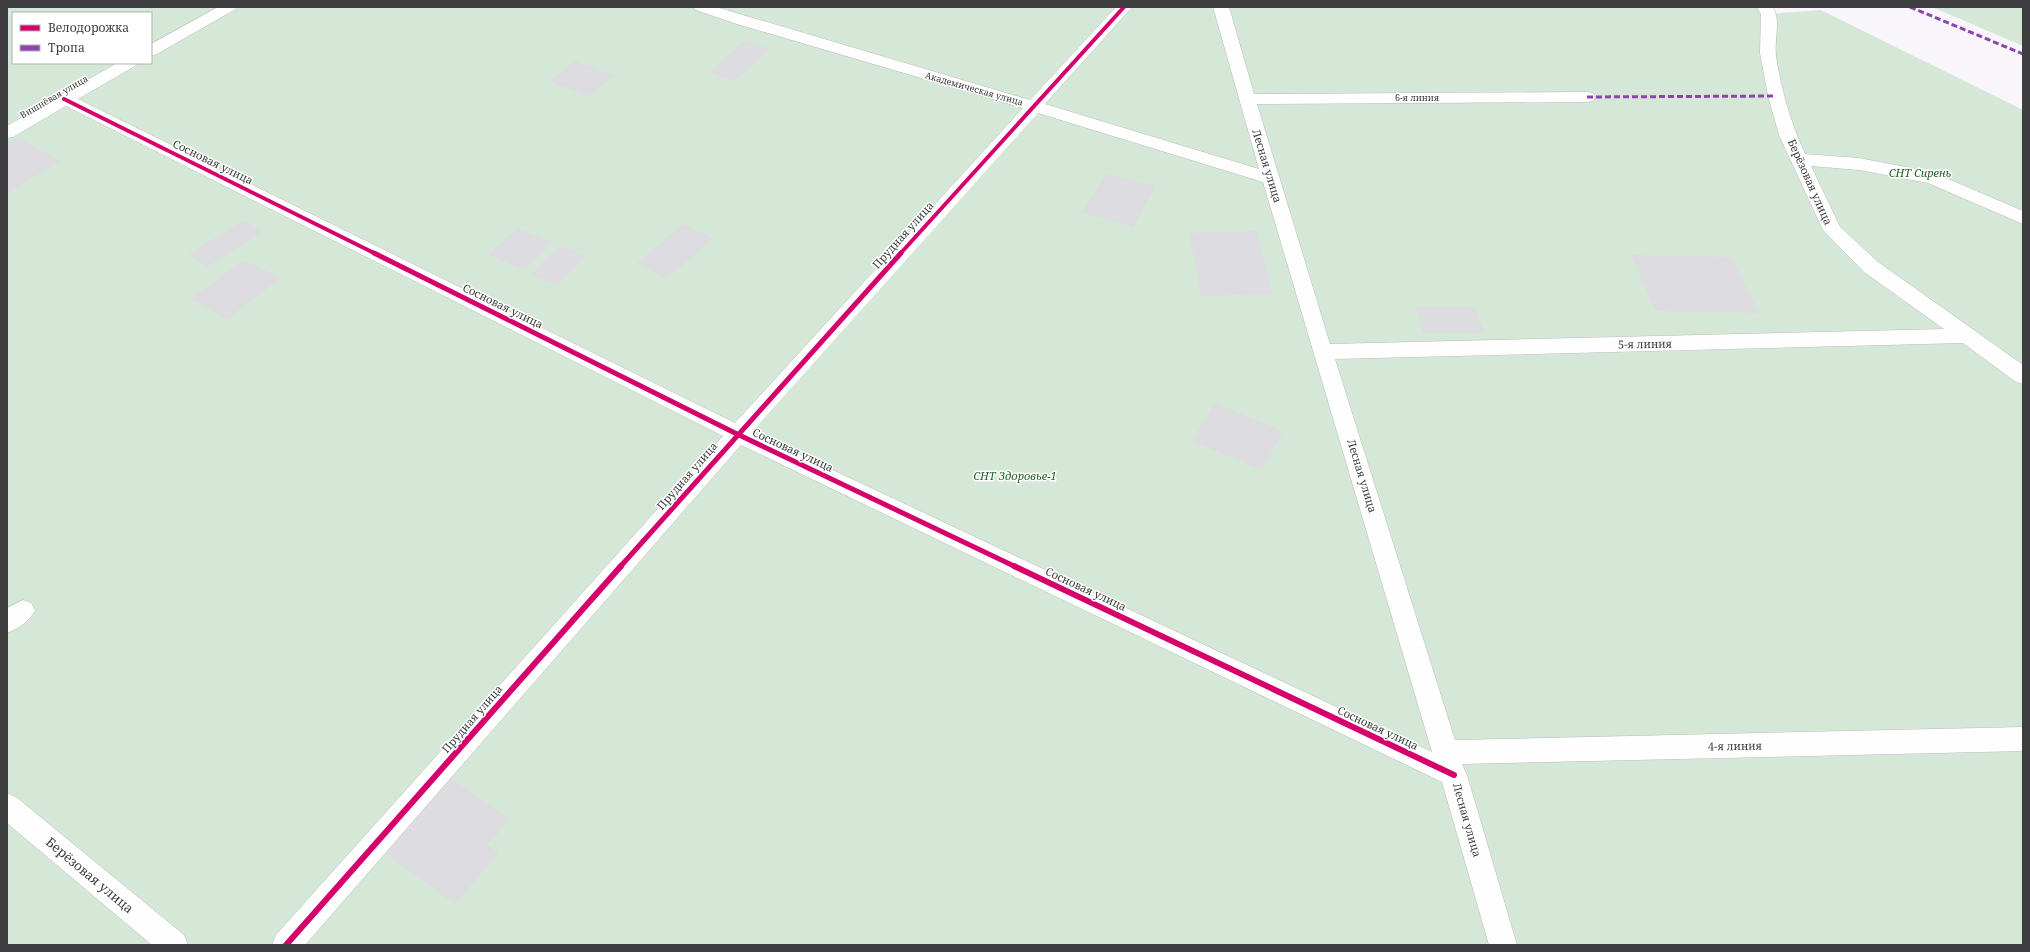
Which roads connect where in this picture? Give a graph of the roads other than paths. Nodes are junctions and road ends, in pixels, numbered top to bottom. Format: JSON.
{"nodes":[{"id":1,"x":229,"y":7,"type":"edge"},
{"id":2,"x":701,"y":7,"type":"edge"},
{"id":3,"x":1124,"y":7,"type":"edge"},
{"id":4,"x":1221,"y":7,"type":"edge"},
{"id":5,"x":1767,"y":11,"type":"edge"},
{"id":6,"x":152,"y":50,"type":"edge"},
{"id":7,"x":127,"y":64,"type":"edge"},
{"id":8,"x":1587,"y":96,"type":"dead end"},
{"id":9,"x":1247,"y":98,"type":"junction"},
{"id":10,"x":64,"y":100,"type":"junction"},
{"id":11,"x":1033,"y":106,"type":"junction"},
{"id":12,"x":7,"y":133,"type":"edge"},
{"id":13,"x":1799,"y":159,"type":"junction"},
{"id":14,"x":1270,"y":178,"type":"junction"},
{"id":15,"x":2023,"y":218,"type":"edge"},
{"id":16,"x":1967,"y":336,"type":"junction"},
{"id":17,"x":1323,"y":352,"type":"junction"},
{"id":18,"x":2023,"y":376,"type":"edge"},
{"id":19,"x":737,"y":434,"type":"junction"},
{"id":20,"x":2023,"y":739,"type":"edge"},
{"id":21,"x":1450,"y":764,"type":"junction"},
{"id":22,"x":7,"y":806,"type":"edge"},
{"id":23,"x":174,"y":945,"type":"edge"},
{"id":24,"x":286,"y":945,"type":"edge"},
{"id":25,"x":1503,"y":945,"type":"edge"}],
"edges":[{"from":1,"to":6,"type":"street"},
{"from":2,"to":11,"type":"street","name":"Академическая улица"},
{"from":3,"to":11,"type":"street","name":"Прудная улица"},
{"from":4,"to":9,"type":"street","name":"Лесная улица"},
{"from":5,"to":13,"type":"street","name":"Берёзовая улица"},
{"from":7,"to":10,"type":"street","name":"Вишнёвая улица"},
{"from":8,"to":9,"type":"street","name":"6-я линия"},
{"from":9,"to":14,"type":"street","name":"Лесная улица"},
{"from":10,"to":12,"type":"street","name":"Вишнёвая улица"},
{"from":10,"to":19,"type":"street","name":"Сосновая улица"},
{"from":11,"to":14,"type":"street","name":"Академическая улица"},
{"from":11,"to":19,"type":"street","name":"Прудная улица"},
{"from":13,"to":15,"type":"street"},
{"from":13,"to":16,"type":"street","name":"Берёзовая улица"},
{"from":14,"to":17,"type":"street","name":"Лесная улица"},
{"from":16,"to":17,"type":"street","name":"5-я линия"},
{"from":16,"to":18,"type":"street","name":"Берёзовая улица"},
{"from":17,"to":21,"type":"street","name":"Лесная улица"},
{"from":19,"to":21,"type":"street","name":"Сосновая улица"},
{"from":19,"to":24,"type":"street","name":"Прудная улица"},
{"from":20,"to":21,"type":"street","name":"4-я линия"},
{"from":21,"to":25,"type":"street","name":"Лесная улица"},
{"from":22,"to":23,"type":"street","name":"Берёзовая улица"}]}
